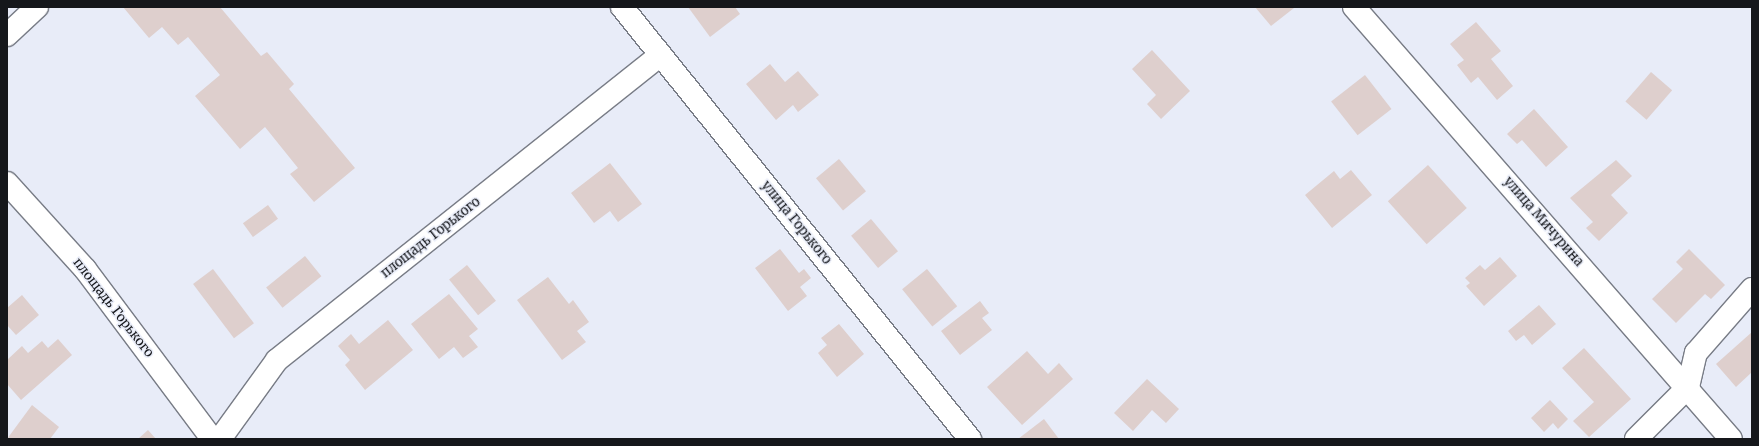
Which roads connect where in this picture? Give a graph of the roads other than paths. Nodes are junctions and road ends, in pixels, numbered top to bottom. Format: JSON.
{"nodes":[{"id":1,"x":37,"y":7,"type":"edge"},
{"id":2,"x":622,"y":7,"type":"edge"},
{"id":3,"x":1354,"y":7,"type":"edge"},
{"id":4,"x":7,"y":35,"type":"edge"},
{"id":5,"x":661,"y":55,"type":"junction"},
{"id":6,"x":7,"y":183,"type":"edge"},
{"id":7,"x":1752,"y":289,"type":"edge"},
{"id":8,"x":1688,"y":387,"type":"junction"},
{"id":9,"x":212,"y":439,"type":"edge"},
{"id":10,"x":220,"y":439,"type":"edge"},
{"id":11,"x":970,"y":439,"type":"edge"},
{"id":12,"x":1636,"y":439,"type":"edge"},
{"id":13,"x":1731,"y":439,"type":"edge"}],
"edges":[{"from":1,"to":4,"type":"street"},
{"from":2,"to":5,"type":"street","name":"улица Горького"},
{"from":3,"to":8,"type":"street","name":"улица Мичурина"},
{"from":5,"to":10,"type":"street","name":"площадь Горького"},
{"from":5,"to":11,"type":"street","name":"улица Горького"},
{"from":6,"to":9,"type":"street","name":"площадь Горького"},
{"from":7,"to":8,"type":"street"},
{"from":8,"to":12,"type":"street"},
{"from":8,"to":13,"type":"street","name":"улица Мичурина"}]}
